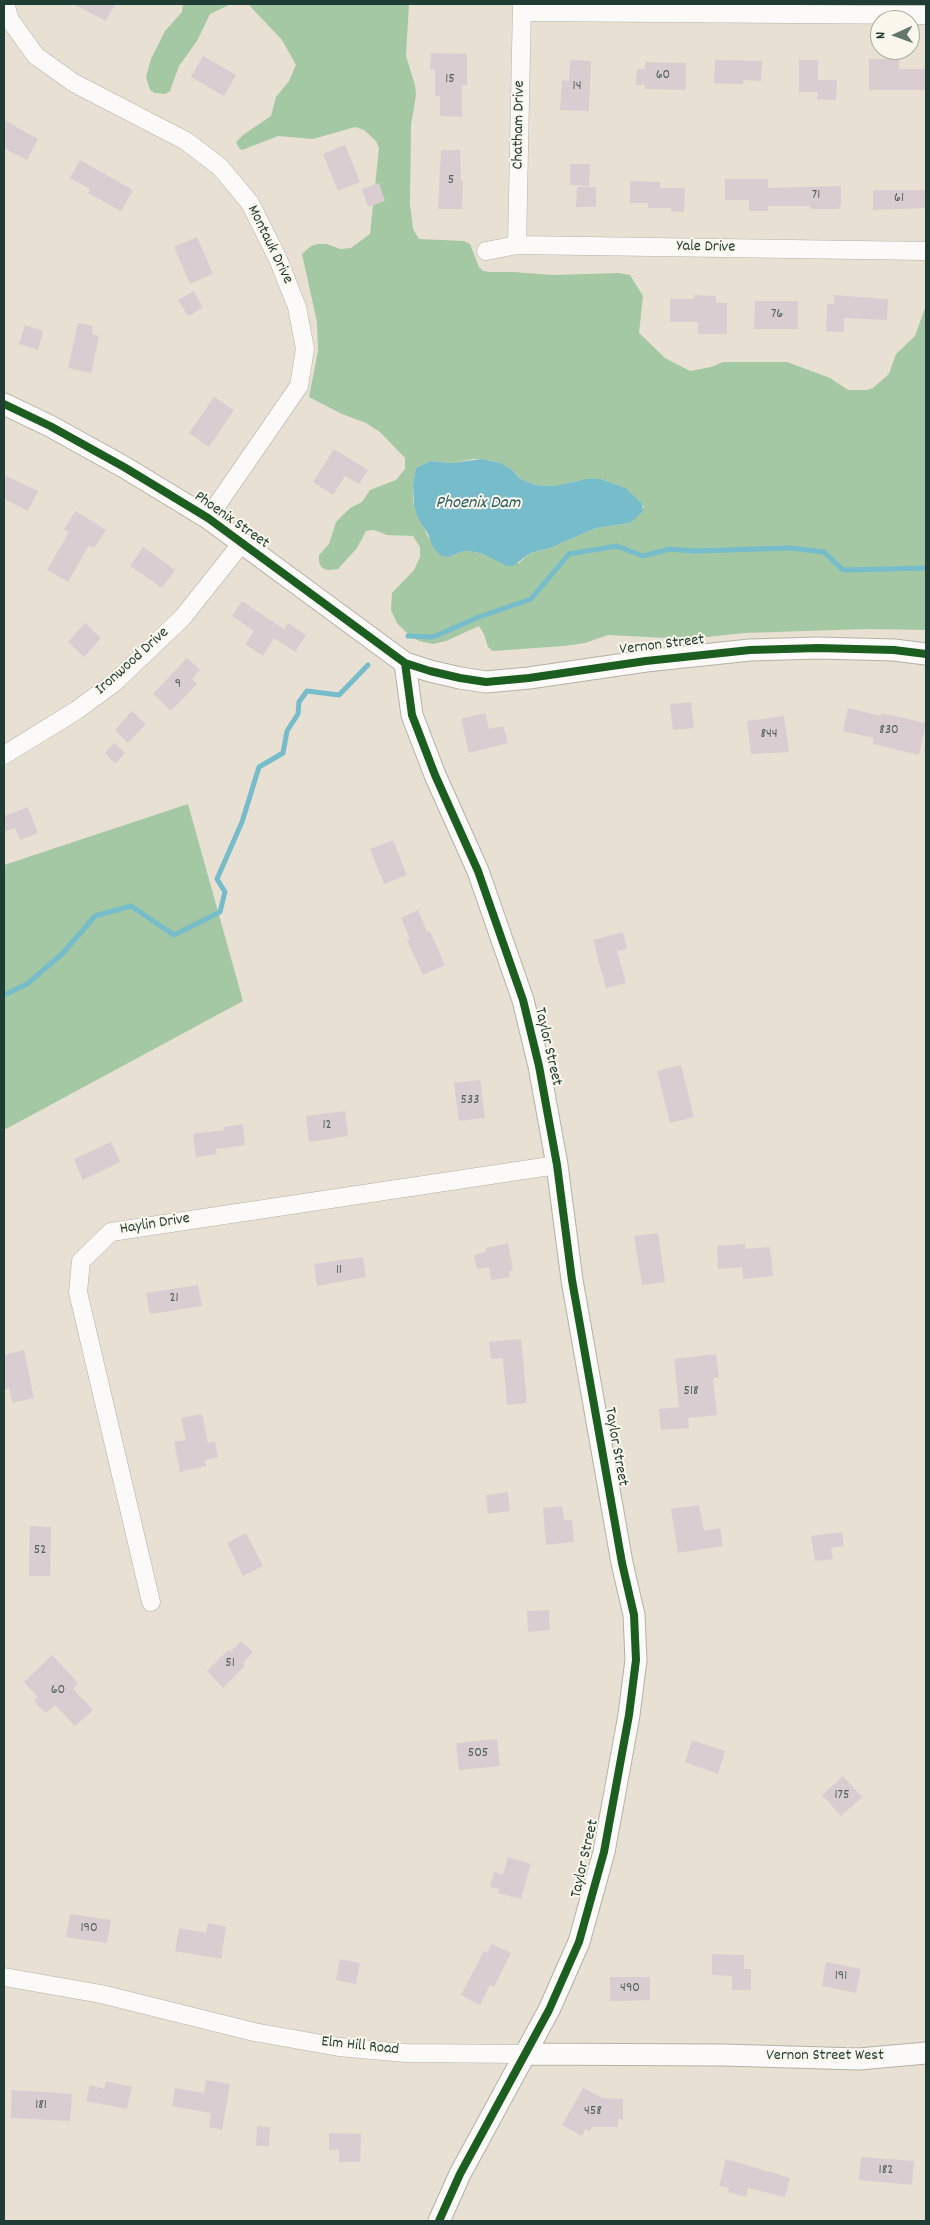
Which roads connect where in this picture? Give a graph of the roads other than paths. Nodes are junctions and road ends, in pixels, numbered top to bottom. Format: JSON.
{"nodes":[{"id":1,"x":5,"y":4,"type":"edge"},
{"id":2,"x":522,"y":8,"type":"edge"},
{"id":3,"x":926,"y":15,"type":"edge"},
{"id":4,"x":517,"y":245,"type":"junction"},
{"id":5,"x":926,"y":250,"type":"edge"},
{"id":6,"x":486,"y":251,"type":"dead end"},
{"id":7,"x":4,"y":404,"type":"edge"},
{"id":8,"x":208,"y":518,"type":"junction"},
{"id":9,"x":241,"y":544,"type":"junction"},
{"id":10,"x":926,"y":654,"type":"edge"},
{"id":11,"x":405,"y":663,"type":"junction"},
{"id":12,"x":4,"y":755,"type":"edge"},
{"id":13,"x":557,"y":1165,"type":"junction"},
{"id":14,"x":151,"y":1602,"type":"dead end"},
{"id":15,"x":4,"y":1977,"type":"edge"},
{"id":16,"x":926,"y":2052,"type":"edge"},
{"id":17,"x":524,"y":2054,"type":"junction"},
{"id":18,"x":722,"y":2056,"type":"joint"},
{"id":19,"x":439,"y":2221,"type":"edge"}],
"edges":[{"from":1,"to":8,"type":"street","name":"Montauk Drive"},
{"from":2,"to":3,"type":"street"},
{"from":2,"to":4,"type":"street","name":"Chatham Drive"},
{"from":4,"to":5,"type":"street","name":"Yale Drive"},
{"from":4,"to":6,"type":"street","name":"Yale Drive"},
{"from":7,"to":8,"type":"street","name":"Phoenix Street"},
{"from":8,"to":9,"type":"street","name":"Phoenix Street"},
{"from":9,"to":11,"type":"street","name":"Phoenix Street"},
{"from":9,"to":12,"type":"street","name":"Ironwood Drive"},
{"from":10,"to":11,"type":"street","name":"Vernon Street"},
{"from":11,"to":13,"type":"street","name":"Taylor Street"},
{"from":13,"to":14,"type":"street","name":"Haylin Drive"},
{"from":13,"to":17,"type":"street","name":"Taylor Street"},
{"from":15,"to":17,"type":"street","name":"Elm Hill Road"},
{"from":16,"to":18,"type":"street","name":"Vernon Street West"},
{"from":17,"to":18,"type":"street","name":"Elm Hill Road"},
{"from":17,"to":19,"type":"street","name":"Taylor Street"}]}
